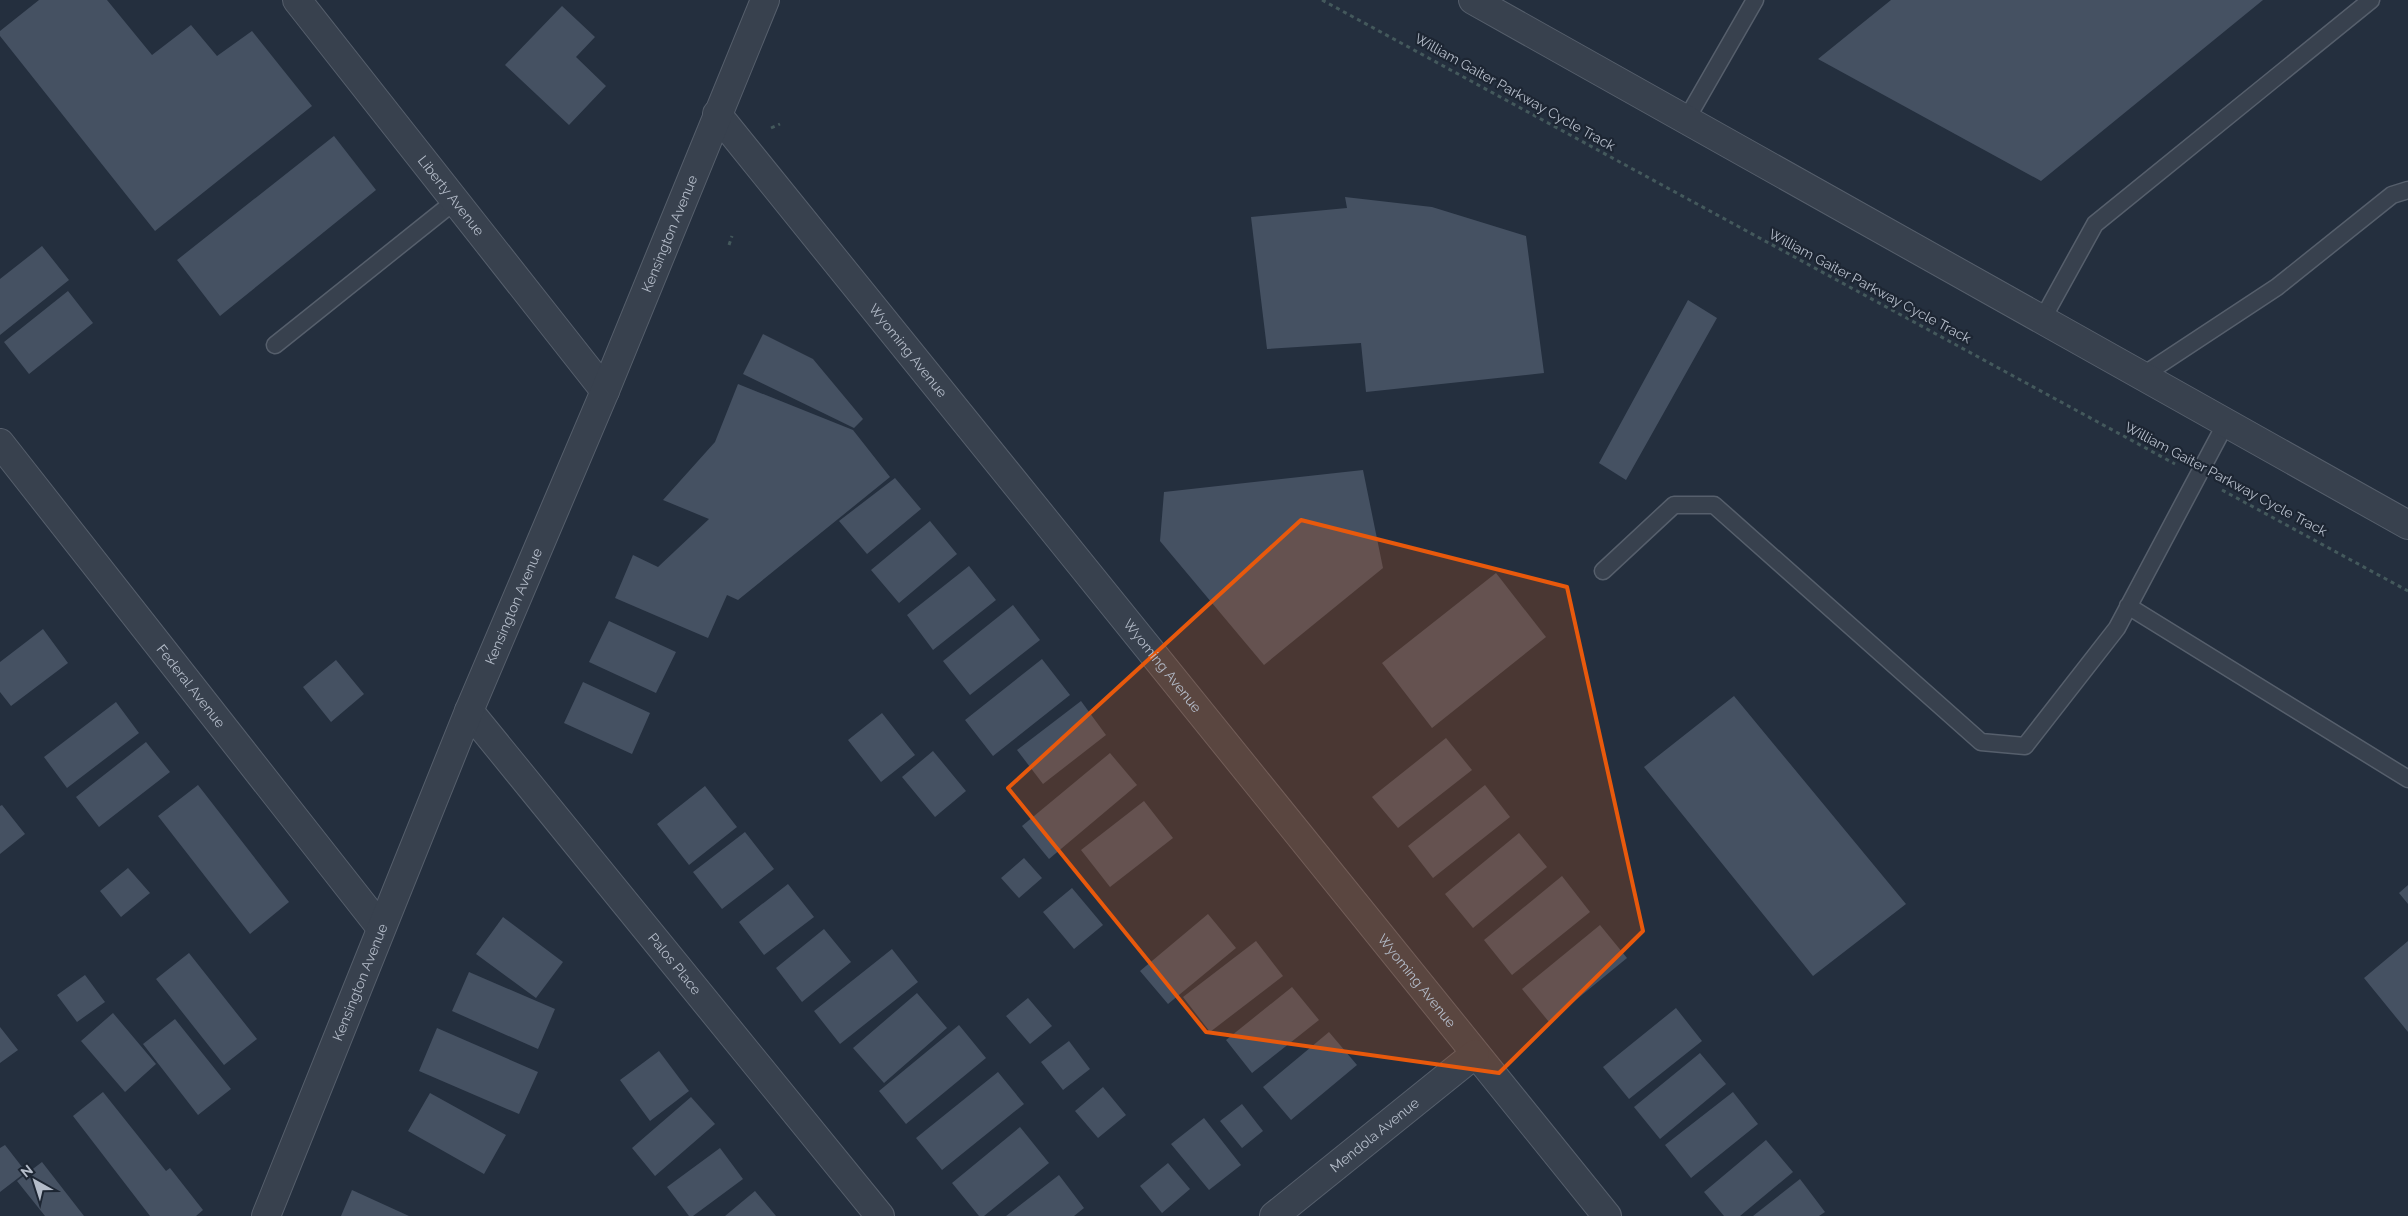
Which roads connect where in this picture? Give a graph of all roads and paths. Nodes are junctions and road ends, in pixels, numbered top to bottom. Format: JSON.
{"nodes":[{"id":1,"x":297,"y":0,"type":"edge"},
{"id":2,"x":765,"y":0,"type":"edge"},
{"id":3,"x":1322,"y":0,"type":"edge"},
{"id":4,"x":1473,"y":0,"type":"edge"},
{"id":5,"x":1755,"y":0,"type":"edge"},
{"id":6,"x":2371,"y":0,"type":"edge"},
{"id":7,"x":716,"y":114,"type":"junction"},
{"id":8,"x":1686,"y":120,"type":"junction"},
{"id":9,"x":780,"y":124,"type":"dead end"},
{"id":10,"x":769,"y":129,"type":"dead end"},
{"id":11,"x":2408,"y":190,"type":"edge"},
{"id":12,"x":455,"y":202,"type":"junction"},
{"id":13,"x":732,"y":236,"type":"dead end"},
{"id":14,"x":729,"y":246,"type":"dead end"},
{"id":15,"x":2042,"y":320,"type":"junction"},
{"id":16,"x":275,"y":345,"type":"dead end"},
{"id":17,"x":2142,"y":376,"type":"junction"},
{"id":18,"x":605,"y":391,"type":"junction"},
{"id":19,"x":2226,"y":423,"type":"junction"},
{"id":20,"x":0,"y":444,"type":"edge"},
{"id":21,"x":2197,"y":476,"type":"junction"},
{"id":22,"x":2408,"y":525,"type":"edge"},
{"id":23,"x":1603,"y":571,"type":"dead end"},
{"id":24,"x":2408,"y":591,"type":"edge"},
{"id":25,"x":2128,"y":606,"type":"junction"},
{"id":26,"x":469,"y":711,"type":"junction"},
{"id":27,"x":2408,"y":779,"type":"edge"},
{"id":28,"x":381,"y":928,"type":"junction"},
{"id":29,"x":1475,"y":1054,"type":"junction"},
{"id":30,"x":266,"y":1216,"type":"edge"},
{"id":31,"x":880,"y":1216,"type":"edge"},
{"id":32,"x":1274,"y":1216,"type":"edge"},
{"id":33,"x":1607,"y":1216,"type":"edge"}],
"edges":[{"from":1,"to":12,"type":"street","name":"Liberty Avenue"},
{"from":2,"to":7,"type":"street","name":"Kensington Avenue"},
{"from":3,"to":21,"type":"path","name":"William Gaiter Parkway Cycle Track"},
{"from":4,"to":8,"type":"street"},
{"from":5,"to":8,"type":"lane"},
{"from":6,"to":15,"type":"lane"},
{"from":7,"to":18,"type":"street","name":"Kensington Avenue"},
{"from":7,"to":29,"type":"street","name":"Wyoming Avenue"},
{"from":8,"to":15,"type":"street"},
{"from":9,"to":10,"type":"path"},
{"from":11,"to":17,"type":"lane"},
{"from":12,"to":16,"type":"lane"},
{"from":12,"to":18,"type":"street","name":"Liberty Avenue"},
{"from":13,"to":14,"type":"path"},
{"from":15,"to":17,"type":"street"},
{"from":17,"to":19,"type":"street"},
{"from":18,"to":26,"type":"street","name":"Kensington Avenue"},
{"from":19,"to":21,"type":"lane"},
{"from":19,"to":22,"type":"street"},
{"from":20,"to":28,"type":"street","name":"Federal Avenue"},
{"from":21,"to":24,"type":"path","name":"William Gaiter Parkway Cycle Track"},
{"from":21,"to":25,"type":"lane"},
{"from":23,"to":25,"type":"lane"},
{"from":25,"to":27,"type":"lane"},
{"from":26,"to":28,"type":"street","name":"Kensington Avenue"},
{"from":26,"to":31,"type":"street","name":"Palos Place"},
{"from":28,"to":30,"type":"street","name":"Kensington Avenue"},
{"from":29,"to":32,"type":"street","name":"Mendola Avenue"},
{"from":29,"to":33,"type":"street","name":"Wyoming Avenue"}]}
